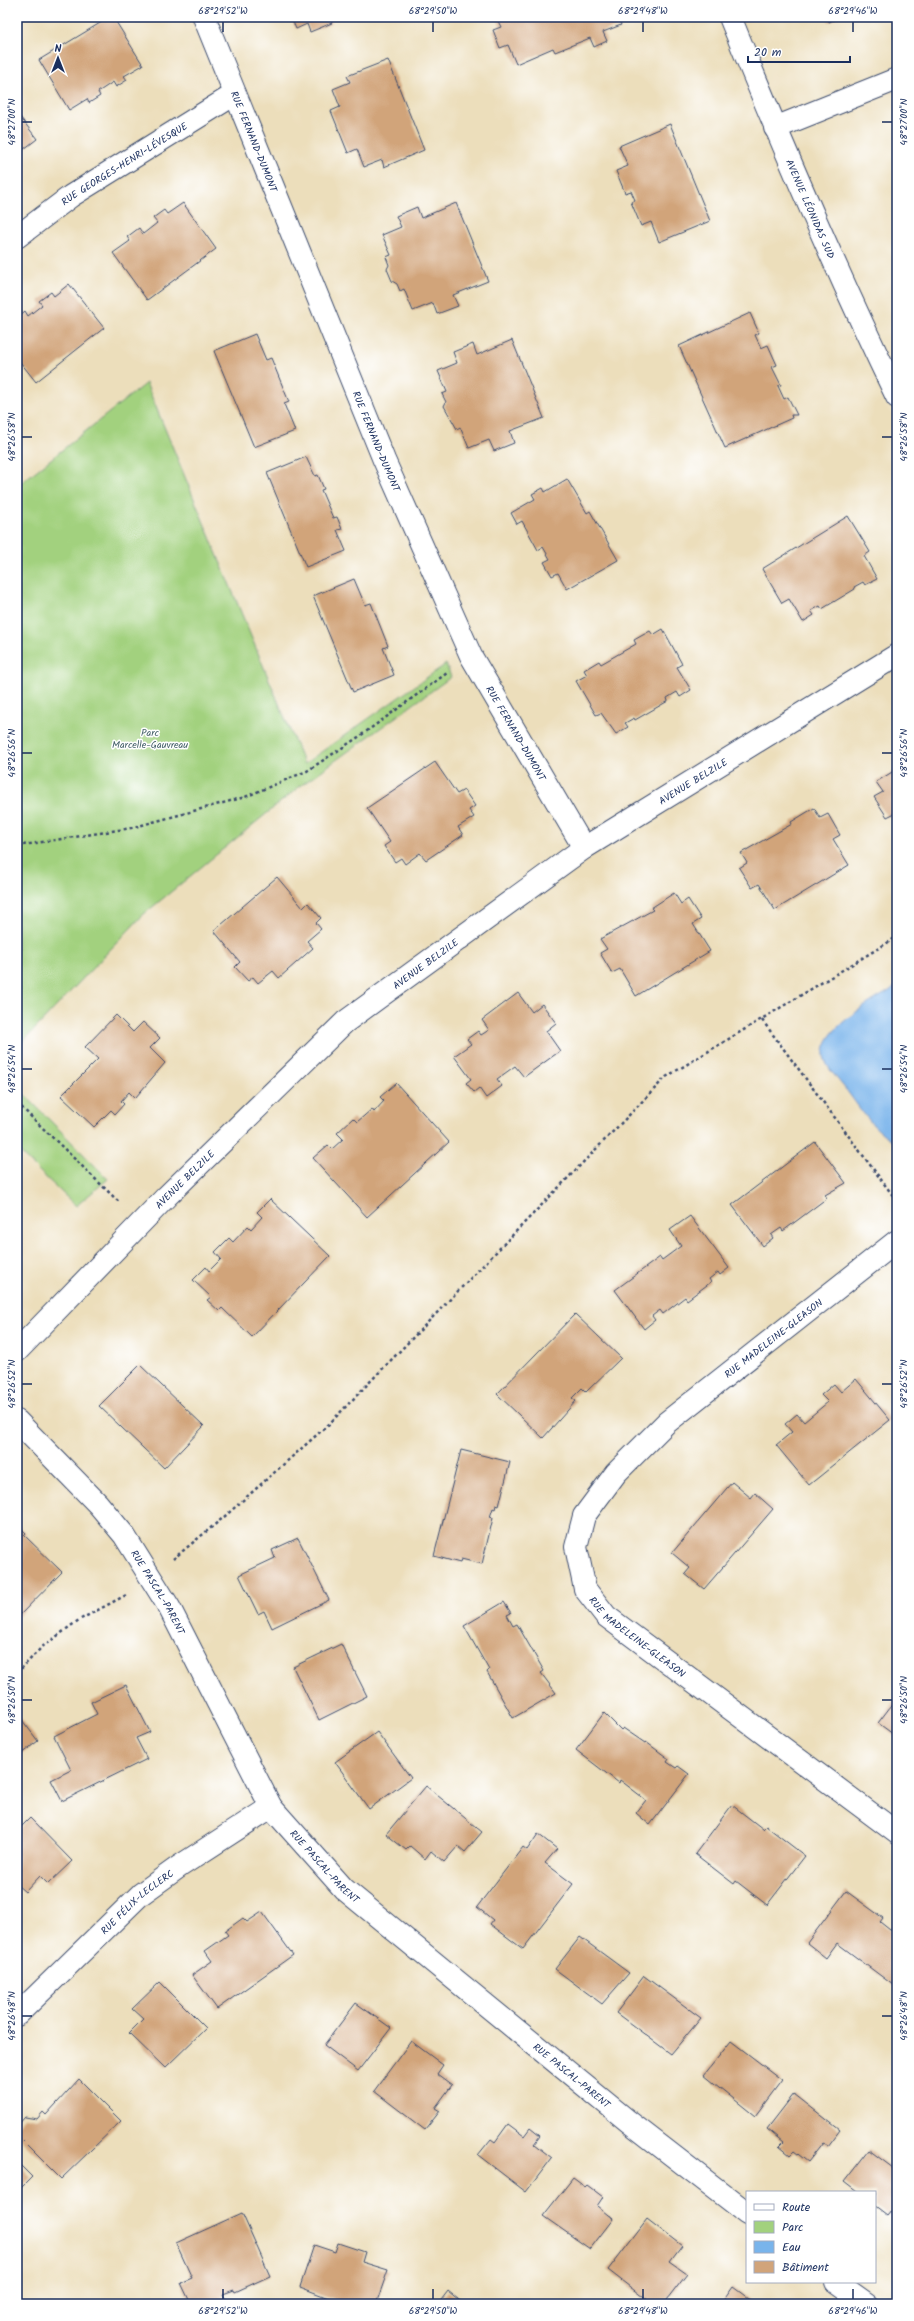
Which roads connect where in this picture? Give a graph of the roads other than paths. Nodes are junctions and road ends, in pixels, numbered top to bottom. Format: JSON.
{"nodes":[{"id":1,"x":204,"y":17,"type":"edge"},
{"id":2,"x":730,"y":17,"type":"edge"},
{"id":3,"x":897,"y":79,"type":"edge"},
{"id":4,"x":235,"y":94,"type":"junction"},
{"id":5,"x":775,"y":128,"type":"junction"},
{"id":6,"x":17,"y":237,"type":"edge"},
{"id":7,"x":897,"y":397,"type":"edge"},
{"id":8,"x":897,"y":655,"type":"edge"},
{"id":9,"x":584,"y":848,"type":"junction"},
{"id":10,"x":897,"y":1241,"type":"edge"},
{"id":11,"x":17,"y":1351,"type":"edge"},
{"id":12,"x":17,"y":1421,"type":"edge"},
{"id":13,"x":271,"y":1807,"type":"junction"},
{"id":14,"x":897,"y":1833,"type":"edge"},
{"id":15,"x":17,"y":2015,"type":"edge"},
{"id":16,"x":746,"y":2212,"type":"edge"},
{"id":17,"x":837,"y":2283,"type":"edge"},
{"id":18,"x":867,"y":2304,"type":"edge"}],
"edges":[{"from":1,"to":4,"type":"street","name":"RUE FERNAND-DUMONT"},
{"from":2,"to":5,"type":"street","name":"AVENUE LÉONIDAS SUD"},
{"from":3,"to":5,"type":"street"},
{"from":4,"to":6,"type":"street","name":"RUE GEORGES-HENRI-LÉVESQUE"},
{"from":4,"to":9,"type":"street","name":"RUE FERNAND-DUMONT"},
{"from":5,"to":7,"type":"street","name":"AVENUE LÉONIDAS SUD"},
{"from":8,"to":9,"type":"street","name":"AVENUE BELZILE"},
{"from":9,"to":11,"type":"street","name":"AVENUE BELZILE"},
{"from":10,"to":14,"type":"street","name":"RUE MADELEINE-GLEASON"},
{"from":12,"to":13,"type":"street","name":"RUE PASCAL-PARENT"},
{"from":13,"to":15,"type":"street","name":"RUE FÉLIX-LECLERC"},
{"from":13,"to":16,"type":"street","name":"RUE PASCAL-PARENT"},
{"from":17,"to":18,"type":"street"}]}
